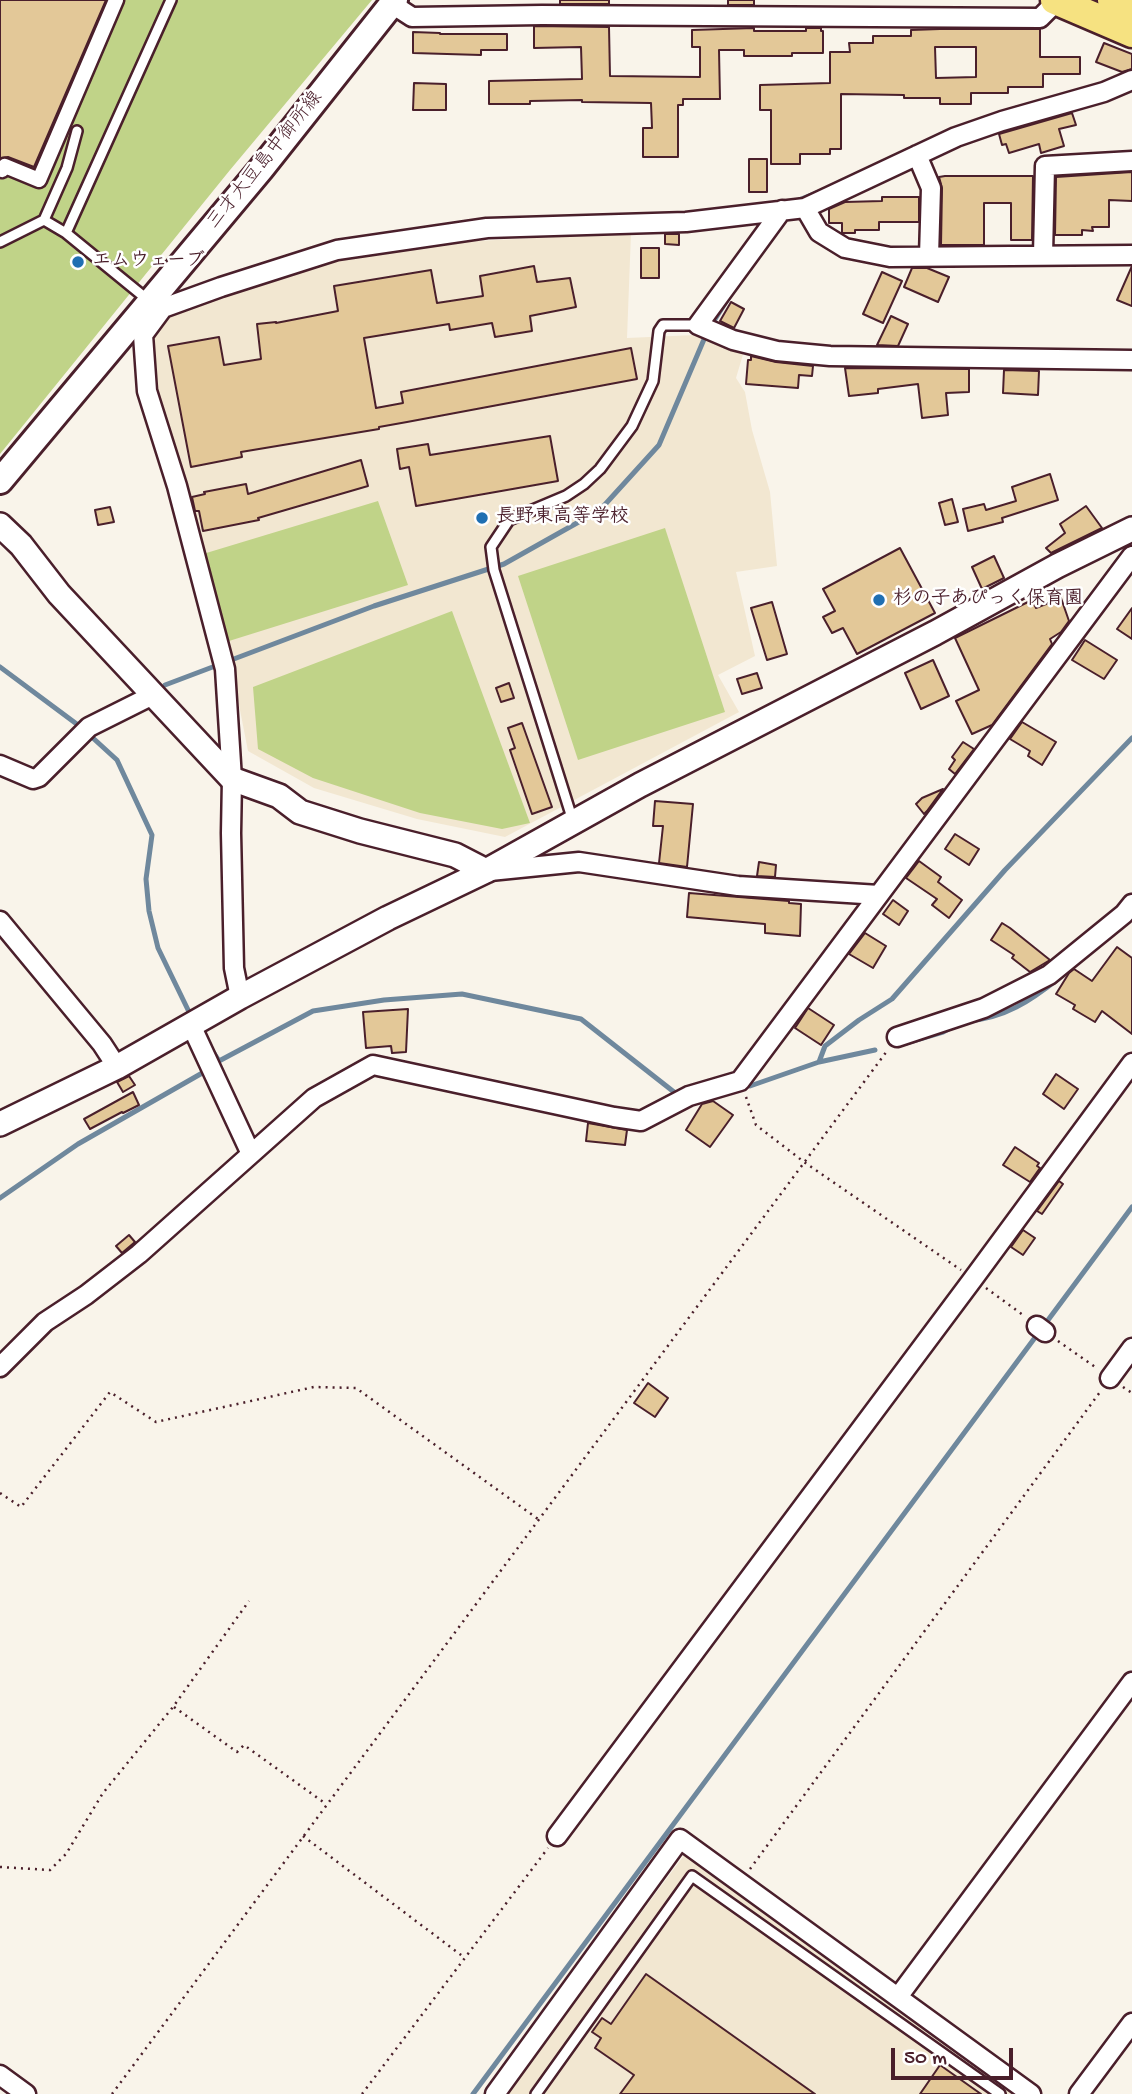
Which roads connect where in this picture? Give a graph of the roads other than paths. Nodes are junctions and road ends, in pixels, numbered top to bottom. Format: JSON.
{"nodes":[{"id":1,"x":116,"y":0,"type":"edge"},
{"id":2,"x":171,"y":0,"type":"edge"},
{"id":3,"x":1056,"y":0,"type":"edge"},
{"id":4,"x":1112,"y":0,"type":"edge"},
{"id":5,"x":393,"y":2,"type":"edge"},
{"id":6,"x":1132,"y":9,"type":"edge"},
{"id":7,"x":1132,"y":33,"type":"edge"},
{"id":8,"x":1132,"y":80,"type":"edge"},
{"id":9,"x":77,"y":131,"type":"dead end"},
{"id":10,"x":917,"y":155,"type":"junction"},
{"id":11,"x":1132,"y":161,"type":"edge"},
{"id":12,"x":0,"y":169,"type":"edge"},
{"id":13,"x":805,"y":208,"type":"junction"},
{"id":14,"x":782,"y":210,"type":"junction"},
{"id":15,"x":44,"y":220,"type":"junction"},
{"id":16,"x":66,"y":233,"type":"junction"},
{"id":17,"x":0,"y":242,"type":"edge"},
{"id":18,"x":1043,"y":255,"type":"junction"},
{"id":19,"x":1132,"y":255,"type":"edge"},
{"id":20,"x":929,"y":256,"type":"junction"},
{"id":21,"x":157,"y":305,"type":"junction"},
{"id":22,"x":698,"y":325,"type":"junction"},
{"id":23,"x":1132,"y":360,"type":"edge"},
{"id":24,"x":0,"y":481,"type":"edge"},
{"id":25,"x":0,"y":525,"type":"edge"},
{"id":26,"x":1132,"y":529,"type":"edge"},
{"id":27,"x":1132,"y":556,"type":"edge"},
{"id":28,"x":153,"y":695,"type":"junction"},
{"id":29,"x":0,"y":765,"type":"edge"},
{"id":30,"x":232,"y":779,"type":"junction"},
{"id":31,"x":574,"y":822,"type":"junction"},
{"id":32,"x":486,"y":871,"type":"junction"},
{"id":33,"x":879,"y":895,"type":"junction"},
{"id":34,"x":1132,"y":904,"type":"edge"},
{"id":35,"x":0,"y":921,"type":"edge"},
{"id":36,"x":240,"y":997,"type":"junction"},
{"id":37,"x":191,"y":1025,"type":"junction"},
{"id":38,"x":897,"y":1037,"type":"road end"},
{"id":39,"x":1132,"y":1063,"type":"edge"},
{"id":40,"x":117,"y":1068,"type":"junction"},
{"id":41,"x":0,"y":1124,"type":"edge"},
{"id":42,"x":251,"y":1154,"type":"junction"},
{"id":43,"x":1132,"y":1348,"type":"edge"},
{"id":44,"x":0,"y":1367,"type":"edge"},
{"id":45,"x":1110,"y":1378,"type":"road end"},
{"id":46,"x":1132,"y":1682,"type":"edge"},
{"id":47,"x":556,"y":1836,"type":"road end"},
{"id":48,"x":898,"y":1997,"type":"junction"},
{"id":49,"x":1132,"y":2023,"type":"edge"},
{"id":50,"x":0,"y":2075,"type":"edge"},
{"id":51,"x":26,"y":2094,"type":"edge"},
{"id":52,"x":495,"y":2094,"type":"edge"},
{"id":53,"x":536,"y":2094,"type":"edge"},
{"id":54,"x":1000,"y":2094,"type":"edge"},
{"id":55,"x":1031,"y":2094,"type":"edge"},
{"id":56,"x":1079,"y":2094,"type":"edge"}],
"edges":[{"from":1,"to":12,"type":"street"},
{"from":2,"to":16,"type":"lane"},
{"from":3,"to":5,"type":"street"},
{"from":3,"to":7,"type":"main road"},
{"from":4,"to":6,"type":"main road"},
{"from":5,"to":21,"type":"main road","name":"三才大豆島中御所線"},
{"from":8,"to":10,"type":"street"},
{"from":9,"to":15,"type":"lane"},
{"from":10,"to":13,"type":"street"},
{"from":10,"to":20,"type":"street"},
{"from":11,"to":18,"type":"street"},
{"from":13,"to":14,"type":"street"},
{"from":13,"to":20,"type":"street"},
{"from":14,"to":21,"type":"street"},
{"from":14,"to":22,"type":"street"},
{"from":15,"to":16,"type":"lane"},
{"from":15,"to":17,"type":"lane"},
{"from":16,"to":21,"type":"lane"},
{"from":18,"to":19,"type":"street"},
{"from":18,"to":20,"type":"street"},
{"from":21,"to":24,"type":"main road","name":"三才大豆島中御所線"},
{"from":21,"to":30,"type":"street"},
{"from":22,"to":23,"type":"street"},
{"from":22,"to":31,"type":"lane"},
{"from":25,"to":28,"type":"street"},
{"from":26,"to":31,"type":"street"},
{"from":27,"to":33,"type":"street"},
{"from":28,"to":29,"type":"street"},
{"from":28,"to":30,"type":"street"},
{"from":30,"to":32,"type":"street"},
{"from":30,"to":36,"type":"street"},
{"from":31,"to":32,"type":"street"},
{"from":32,"to":33,"type":"street"},
{"from":32,"to":36,"type":"street"},
{"from":33,"to":42,"type":"street"},
{"from":34,"to":38,"type":"street"},
{"from":35,"to":40,"type":"street"},
{"from":36,"to":37,"type":"street"},
{"from":37,"to":40,"type":"street"},
{"from":37,"to":42,"type":"street"},
{"from":39,"to":47,"type":"street"},
{"from":40,"to":41,"type":"street"},
{"from":42,"to":44,"type":"street"},
{"from":43,"to":45,"type":"street"},
{"from":46,"to":48,"type":"street"},
{"from":48,"to":52,"type":"street"},
{"from":48,"to":55,"type":"street"},
{"from":49,"to":56,"type":"street"},
{"from":50,"to":51,"type":"street"},
{"from":53,"to":54,"type":"lane"}]}
